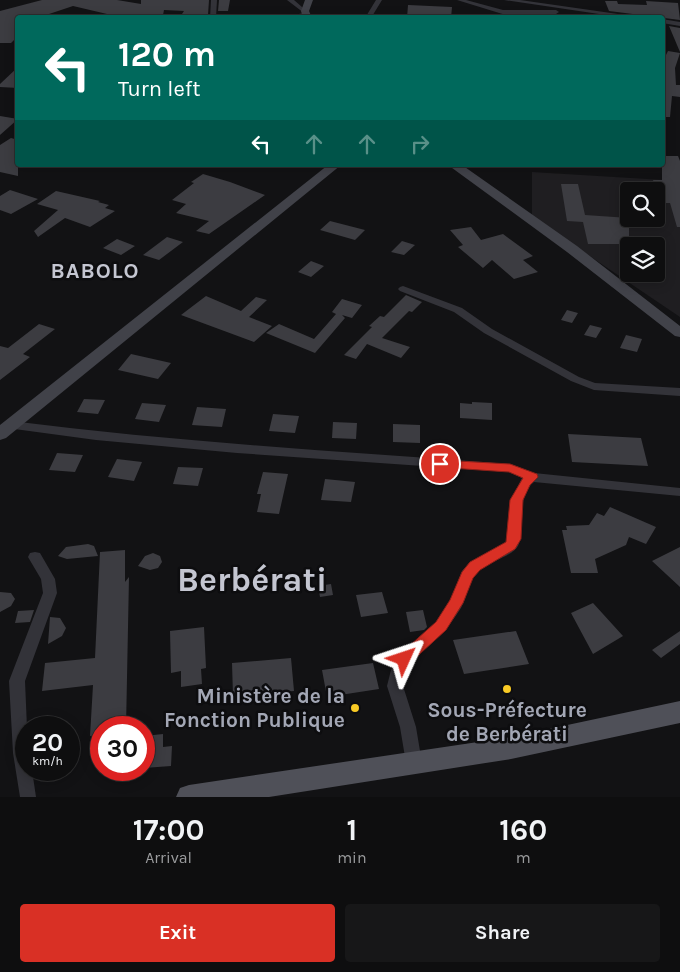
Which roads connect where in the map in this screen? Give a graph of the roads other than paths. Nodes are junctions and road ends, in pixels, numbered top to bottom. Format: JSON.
{"nodes":[{"id":1,"x":214,"y":0,"type":"edge"},
{"id":2,"x":290,"y":0,"type":"edge"},
{"id":3,"x":309,"y":0,"type":"edge"},
{"id":4,"x":379,"y":0,"type":"edge"},
{"id":5,"x":460,"y":0,"type":"edge"},
{"id":6,"x":507,"y":0,"type":"edge"},
{"id":7,"x":578,"y":9,"type":"junction"},
{"id":8,"x":503,"y":12,"type":"junction"},
{"id":9,"x":307,"y":14,"type":"edge"},
{"id":10,"x":213,"y":15,"type":"edge"},
{"id":11,"x":370,"y":15,"type":"edge"},
{"id":12,"x":510,"y":15,"type":"edge"},
{"id":13,"x":621,"y":15,"type":"edge"},
{"id":14,"x":665,"y":22,"type":"edge"},
{"id":15,"x":680,"y":24,"type":"edge"},
{"id":16,"x":332,"y":167,"type":"edge"},
{"id":17,"x":457,"y":167,"type":"edge"},
{"id":18,"x":403,"y":288,"type":"dead end"},
{"id":19,"x":680,"y":333,"type":"edge"},
{"id":20,"x":680,"y":392,"type":"edge"},
{"id":21,"x":5,"y":429,"type":"edge"},
{"id":22,"x":532,"y":477,"type":"junction"},
{"id":23,"x":680,"y":492,"type":"edge"},
{"id":24,"x":35,"y":557,"type":"dead end"},
{"id":25,"x":680,"y":712,"type":"edge"},
{"id":26,"x":414,"y":763,"type":"junction"},
{"id":27,"x":28,"y":797,"type":"edge"},
{"id":28,"x":189,"y":797,"type":"edge"}],
"edges":[{"from":1,"to":10,"type":"street"},
{"from":2,"to":9,"type":"street"},
{"from":3,"to":9,"type":"street"},
{"from":4,"to":11,"type":"street"},
{"from":5,"to":8,"type":"street"},
{"from":6,"to":7,"type":"street"},
{"from":7,"to":8,"type":"street"},
{"from":7,"to":13,"type":"street"},
{"from":8,"to":12,"type":"street"},
{"from":14,"to":15,"type":"street"},
{"from":16,"to":21,"type":"street"},
{"from":17,"to":19,"type":"street"},
{"from":18,"to":20,"type":"street"},
{"from":21,"to":22,"type":"street"},
{"from":22,"to":23,"type":"street"},
{"from":22,"to":26,"type":"street"},
{"from":24,"to":27,"type":"street"},
{"from":25,"to":26,"type":"main road"},
{"from":26,"to":28,"type":"main road"}]}
